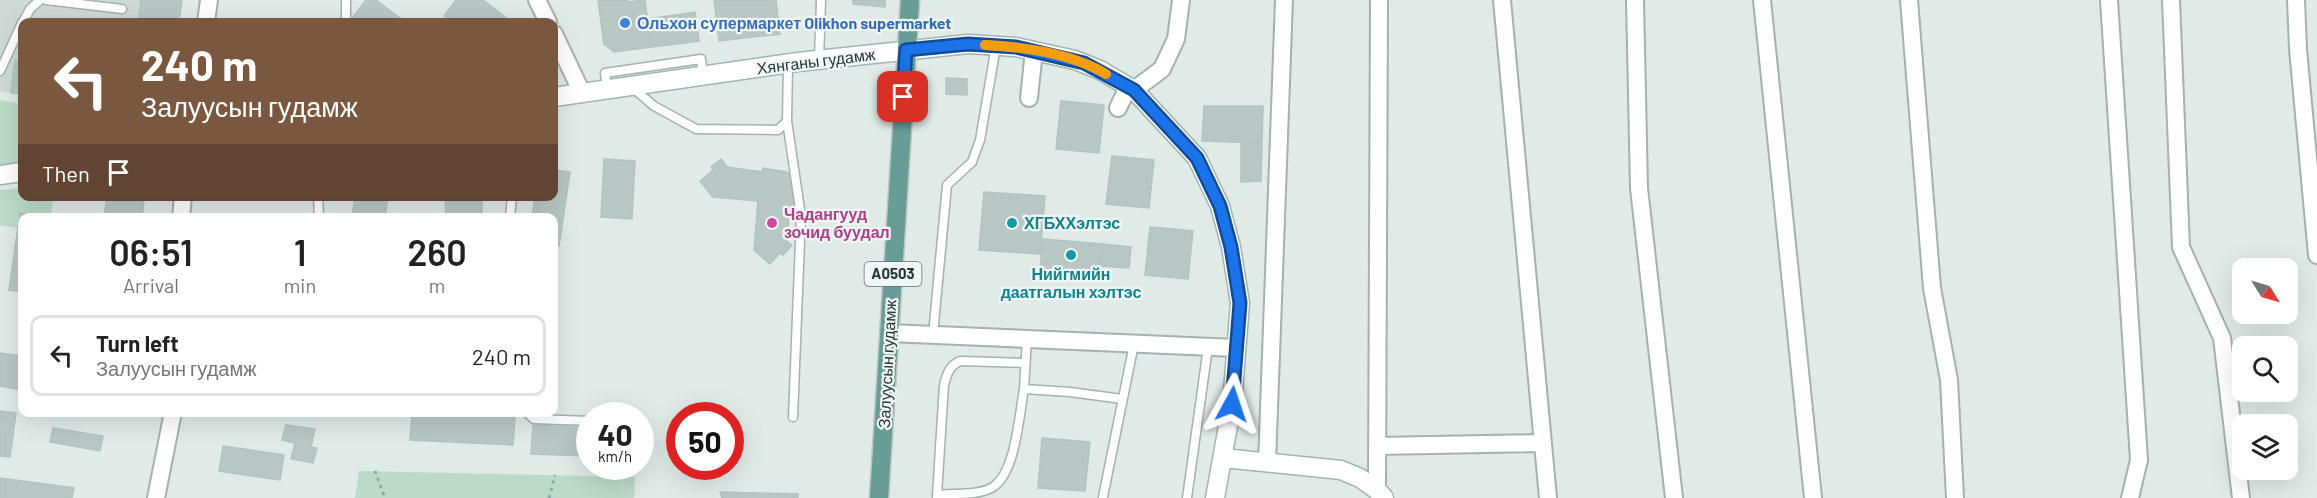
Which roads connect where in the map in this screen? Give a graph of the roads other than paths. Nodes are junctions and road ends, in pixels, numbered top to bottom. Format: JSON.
{"nodes":[{"id":1,"x":40,"y":0,"type":"edge"},
{"id":2,"x":46,"y":0,"type":"edge"},
{"id":3,"x":210,"y":0,"type":"edge"},
{"id":4,"x":346,"y":0,"type":"edge"},
{"id":5,"x":537,"y":0,"type":"edge"},
{"id":6,"x":820,"y":0,"type":"edge"},
{"id":7,"x":910,"y":0,"type":"edge"},
{"id":8,"x":1181,"y":0,"type":"edge"},
{"id":9,"x":1284,"y":0,"type":"edge"},
{"id":10,"x":1379,"y":0,"type":"edge"},
{"id":11,"x":1502,"y":0,"type":"edge"},
{"id":12,"x":1635,"y":0,"type":"edge"},
{"id":13,"x":1762,"y":0,"type":"edge"},
{"id":14,"x":1909,"y":0,"type":"edge"},
{"id":15,"x":2109,"y":0,"type":"edge"},
{"id":16,"x":2171,"y":0,"type":"edge"},
{"id":17,"x":2296,"y":0,"type":"edge"},
{"id":18,"x":122,"y":9,"type":"dead end"},
{"id":19,"x":25,"y":18,"type":"edge"},
{"id":20,"x":207,"y":18,"type":"edge"},
{"id":21,"x":346,"y":18,"type":"edge"},
{"id":22,"x":546,"y":18,"type":"edge"},
{"id":23,"x":18,"y":32,"type":"edge"},
{"id":24,"x":558,"y":42,"type":"edge"},
{"id":25,"x":996,"y":46,"type":"junction"},
{"id":26,"x":906,"y":50,"type":"junction"},
{"id":27,"x":1034,"y":51,"type":"junction"},
{"id":28,"x":819,"y":60,"type":"junction"},
{"id":29,"x":788,"y":63,"type":"junction"},
{"id":30,"x":0,"y":71,"type":"edge"},
{"id":31,"x":703,"y":76,"type":"junction"},
{"id":32,"x":631,"y":86,"type":"junction"},
{"id":33,"x":607,"y":89,"type":"junction"},
{"id":34,"x":1131,"y":89,"type":"junction"},
{"id":35,"x":582,"y":93,"type":"junction"},
{"id":36,"x":558,"y":96,"type":"edge"},
{"id":37,"x":1029,"y":98,"type":"dead end"},
{"id":38,"x":1118,"y":108,"type":"dead end"},
{"id":39,"x":787,"y":121,"type":"junction"},
{"id":40,"x":18,"y":173,"type":"edge"},
{"id":41,"x":0,"y":175,"type":"edge"},
{"id":42,"x":2317,"y":255,"type":"edge"},
{"id":43,"x":889,"y":333,"type":"junction"},
{"id":44,"x":933,"y":335,"type":"junction"},
{"id":45,"x":1027,"y":339,"type":"junction"},
{"id":46,"x":1134,"y":344,"type":"junction"},
{"id":47,"x":1208,"y":347,"type":"junction"},
{"id":48,"x":1236,"y":348,"type":"junction"},
{"id":49,"x":1025,"y":363,"type":"junction"},
{"id":50,"x":1024,"y":389,"type":"junction"},
{"id":51,"x":1122,"y":399,"type":"junction"},
{"id":52,"x":172,"y":417,"type":"edge"},
{"id":53,"x":532,"y":417,"type":"edge"},
{"id":54,"x":793,"y":417,"type":"dead end"},
{"id":55,"x":576,"y":420,"type":"edge"},
{"id":56,"x":1543,"y":443,"type":"junction"},
{"id":57,"x":1377,"y":446,"type":"junction"},
{"id":58,"x":1223,"y":458,"type":"junction"},
{"id":59,"x":1267,"y":463,"type":"junction"},
{"id":60,"x":1381,"y":494,"type":"edge"},
{"id":61,"x":937,"y":496,"type":"edge"},
{"id":62,"x":1103,"y":497,"type":"edge"},
{"id":63,"x":156,"y":498,"type":"edge"},
{"id":64,"x":879,"y":498,"type":"edge"},
{"id":65,"x":1187,"y":498,"type":"edge"},
{"id":66,"x":1215,"y":498,"type":"edge"},
{"id":67,"x":1548,"y":498,"type":"edge"},
{"id":68,"x":1674,"y":498,"type":"edge"},
{"id":69,"x":1813,"y":498,"type":"edge"},
{"id":70,"x":1955,"y":498,"type":"edge"},
{"id":71,"x":2130,"y":498,"type":"edge"},
{"id":72,"x":2241,"y":498,"type":"edge"}],
"edges":[{"from":1,"to":19,"type":"lane"},
{"from":2,"to":18,"type":"lane"},
{"from":3,"to":20,"type":"street"},
{"from":4,"to":21,"type":"lane"},
{"from":5,"to":22,"type":"street"},
{"from":6,"to":28,"type":"lane"},
{"from":7,"to":26,"type":"main road","number":"A0503"},
{"from":8,"to":34,"type":"street"},
{"from":9,"to":59,"type":"street"},
{"from":10,"to":57,"type":"street"},
{"from":11,"to":56,"type":"street"},
{"from":12,"to":68,"type":"street"},
{"from":13,"to":69,"type":"street"},
{"from":14,"to":70,"type":"street"},
{"from":15,"to":71,"type":"street"},
{"from":16,"to":72,"type":"street"},
{"from":17,"to":42,"type":"street"},
{"from":23,"to":30,"type":"lane"},
{"from":24,"to":35,"type":"street"},
{"from":25,"to":26,"type":"main road","name":"Хянганы гудамж"},
{"from":25,"to":27,"type":"main road","name":"Хянганы гудамж"},
{"from":25,"to":44,"type":"lane"},
{"from":26,"to":28,"type":"main road","name":"Хянганы гудамж"},
{"from":26,"to":43,"type":"main road","name":"Залуусын гудамж","number":"A0503"},
{"from":27,"to":34,"type":"main road","name":"Хянганы гудамж"},
{"from":27,"to":37,"type":"street"},
{"from":28,"to":29,"type":"main road","name":"Хянганы гудамж"},
{"from":29,"to":31,"type":"main road","name":"Хянганы гудамж"},
{"from":29,"to":39,"type":"lane"},
{"from":31,"to":32,"type":"main road","name":"Хянганы гудамж"},
{"from":31,"to":33,"type":"lane"},
{"from":32,"to":33,"type":"main road","name":"Хянганы гудамж"},
{"from":32,"to":39,"type":"lane"},
{"from":33,"to":35,"type":"main road","name":"Хянганы гудамж"},
{"from":34,"to":38,"type":"street"},
{"from":34,"to":48,"type":"main road","name":"Хянганы гудамж"},
{"from":35,"to":36,"type":"main road","name":"Хянганы гудамж"},
{"from":39,"to":54,"type":"lane"},
{"from":40,"to":41,"type":"main road"},
{"from":43,"to":44,"type":"street"},
{"from":43,"to":64,"type":"main road","name":"Залуусын гудамж","number":"A0503"},
{"from":44,"to":45,"type":"street"},
{"from":45,"to":46,"type":"street"},
{"from":45,"to":49,"type":"lane"},
{"from":46,"to":47,"type":"street"},
{"from":46,"to":51,"type":"lane"},
{"from":47,"to":48,"type":"street"},
{"from":47,"to":65,"type":"lane"},
{"from":48,"to":58,"type":"main road","name":"Хянганы гудамж"},
{"from":49,"to":50,"type":"lane"},
{"from":49,"to":61,"type":"lane"},
{"from":50,"to":51,"type":"lane"},
{"from":50,"to":61,"type":"lane"},
{"from":51,"to":62,"type":"lane"},
{"from":52,"to":63,"type":"street"},
{"from":53,"to":55,"type":"lane"},
{"from":56,"to":57,"type":"street"},
{"from":56,"to":67,"type":"street"},
{"from":57,"to":60,"type":"street"},
{"from":58,"to":59,"type":"main road"},
{"from":58,"to":66,"type":"main road","name":"Хянганы гудамж"},
{"from":59,"to":60,"type":"main road"}]}
